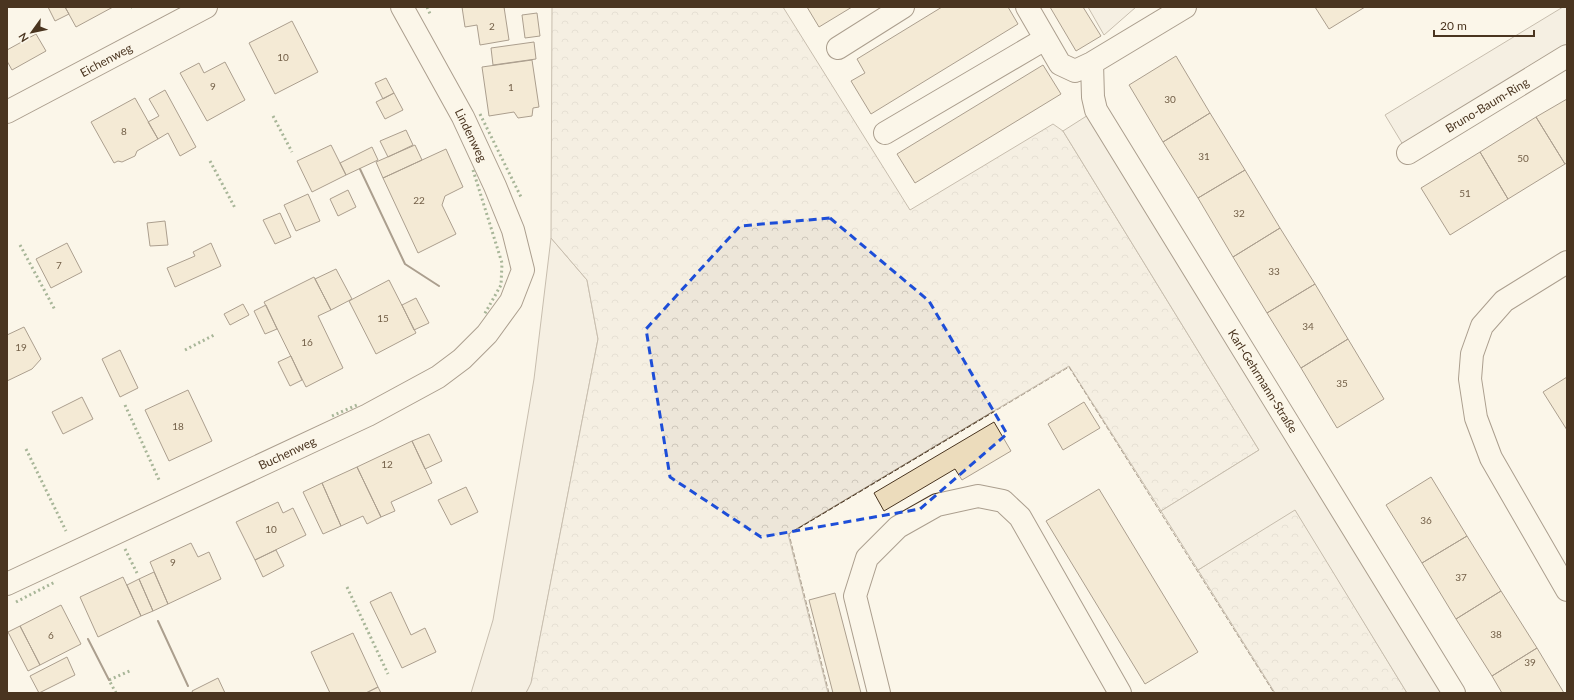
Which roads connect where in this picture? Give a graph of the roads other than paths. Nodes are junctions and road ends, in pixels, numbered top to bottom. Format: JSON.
{"nodes":[{"id":1,"x":206,"y":7,"type":"edge"},
{"id":2,"x":402,"y":7,"type":"edge"},
{"id":3,"x":903,"y":7,"type":"edge"},
{"id":4,"x":1027,"y":7,"type":"edge"},
{"id":5,"x":1185,"y":7,"type":"edge"},
{"id":6,"x":1045,"y":38,"type":"junction"},
{"id":7,"x":838,"y":48,"type":"dead end"},
{"id":8,"x":1567,"y":56,"type":"edge"},
{"id":9,"x":1092,"y":63,"type":"junction"},
{"id":10,"x":7,"y":112,"type":"edge"},
{"id":11,"x":886,"y":133,"type":"dead end"},
{"id":12,"x":1408,"y":153,"type":"dead end"},
{"id":13,"x":1567,"y":262,"type":"edge"},
{"id":14,"x":523,"y":270,"type":"joint"},
{"id":15,"x":7,"y":584,"type":"edge"},
{"id":16,"x":1567,"y":590,"type":"edge"},
{"id":17,"x":879,"y":693,"type":"edge"},
{"id":18,"x":1120,"y":693,"type":"edge"},
{"id":19,"x":1454,"y":693,"type":"edge"}],
"edges":[{"from":1,"to":10,"type":"street","name":"Eichenweg"},
{"from":2,"to":14,"type":"street","name":"Lindenweg"},
{"from":3,"to":7,"type":"street"},
{"from":4,"to":6,"type":"street"},
{"from":5,"to":9,"type":"street"},
{"from":6,"to":9,"type":"street"},
{"from":6,"to":11,"type":"street"},
{"from":8,"to":12,"type":"street","name":"Bruno-Baum-Ring"},
{"from":9,"to":19,"type":"street","name":"Karl-Gehrmann-Straße"},
{"from":13,"to":16,"type":"street"},
{"from":14,"to":15,"type":"street","name":"Buchenweg"},
{"from":17,"to":18,"type":"street"}]}
